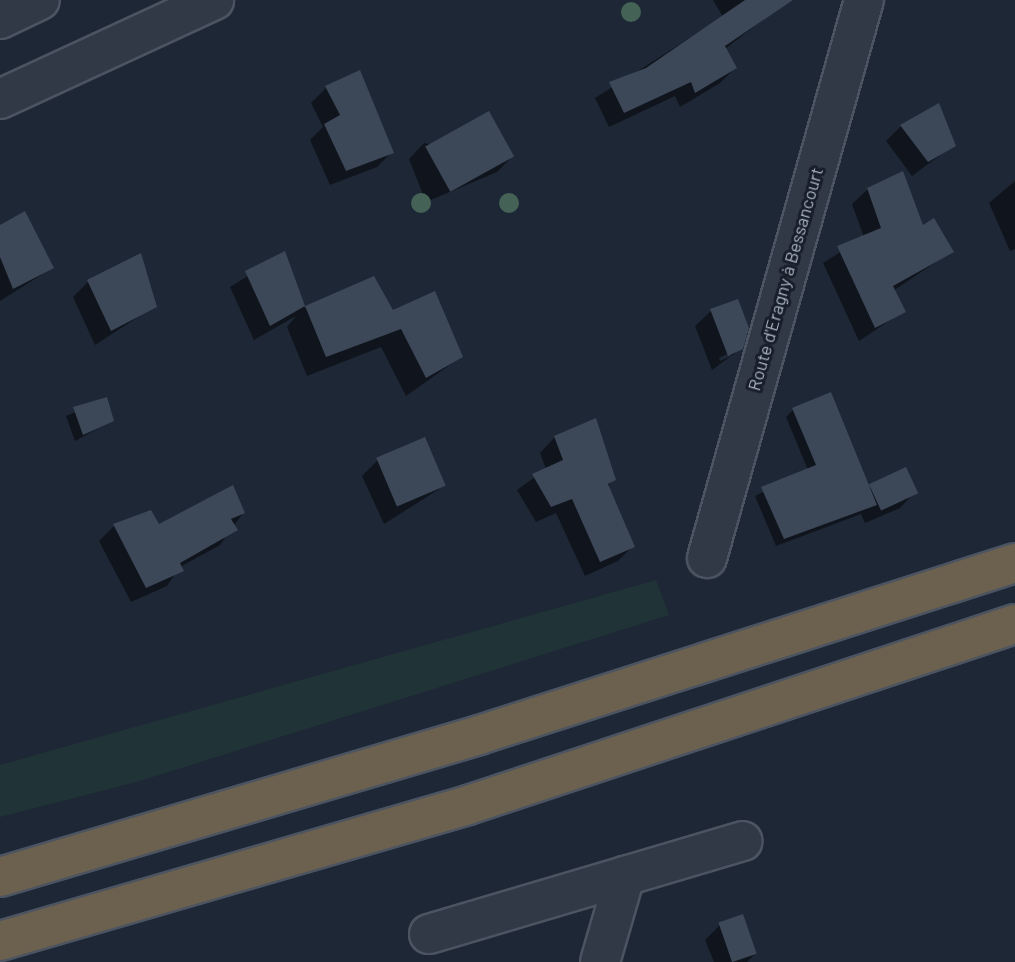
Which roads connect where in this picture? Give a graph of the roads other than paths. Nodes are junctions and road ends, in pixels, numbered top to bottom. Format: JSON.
{"nodes":[{"id":1,"x":40,"y":0,"type":"edge"},
{"id":2,"x":214,"y":0,"type":"edge"},
{"id":3,"x":864,"y":0,"type":"edge"},
{"id":4,"x":0,"y":19,"type":"edge"},
{"id":5,"x":0,"y":99,"type":"edge"},
{"id":6,"x":707,"y":558,"type":"dead end"},
{"id":7,"x":1015,"y":563,"type":"edge"},
{"id":8,"x":1015,"y":624,"type":"edge"},
{"id":9,"x":743,"y":841,"type":"dead end"},
{"id":10,"x":625,"y":876,"type":"junction"},
{"id":11,"x":0,"y":877,"type":"edge"},
{"id":12,"x":429,"y":934,"type":"dead end"},
{"id":13,"x":0,"y":942,"type":"edge"},
{"id":14,"x":600,"y":962,"type":"edge"}],
"edges":[{"from":1,"to":4,"type":"street"},
{"from":2,"to":5,"type":"street"},
{"from":3,"to":6,"type":"street","name":"Route d'Eragny à Bessancourt"},
{"from":7,"to":11,"type":"highway"},
{"from":8,"to":13,"type":"highway"},
{"from":9,"to":10,"type":"street"},
{"from":10,"to":12,"type":"street"},
{"from":10,"to":14,"type":"street"}]}
